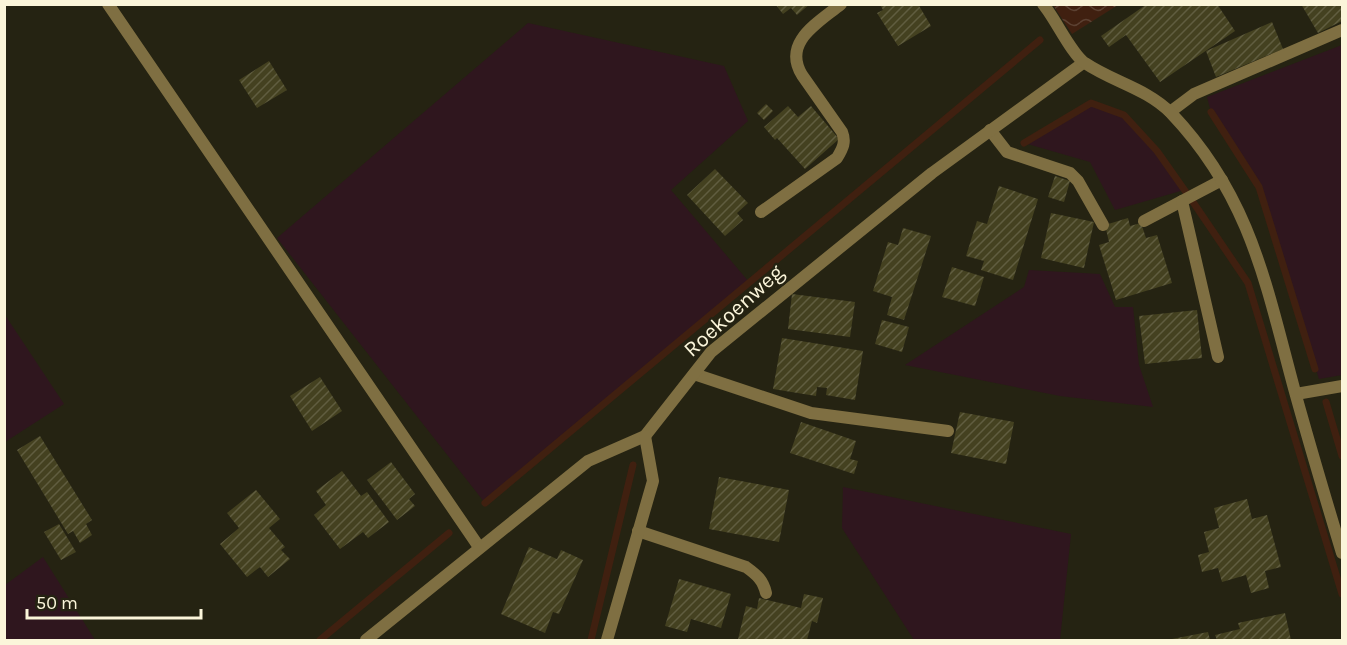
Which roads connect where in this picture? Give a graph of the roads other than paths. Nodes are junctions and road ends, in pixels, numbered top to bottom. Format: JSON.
{"nodes":[{"id":1,"x":108,"y":4,"type":"edge"},
{"id":2,"x":841,"y":4,"type":"edge"},
{"id":3,"x":1042,"y":4,"type":"edge"},
{"id":4,"x":1342,"y":30,"type":"edge"},
{"id":5,"x":1083,"y":63,"type":"junction"},
{"id":6,"x":1170,"y":112,"type":"junction"},
{"id":7,"x":990,"y":130,"type":"junction"},
{"id":8,"x":1222,"y":180,"type":"junction"},
{"id":9,"x":1182,"y":201,"type":"junction"},
{"id":10,"x":761,"y":212,"type":"dead end"},
{"id":11,"x":1144,"y":221,"type":"dead end"},
{"id":12,"x":1103,"y":225,"type":"dead end"},
{"id":13,"x":1218,"y":357,"type":"dead end"},
{"id":14,"x":694,"y":374,"type":"junction"},
{"id":15,"x":1342,"y":386,"type":"edge"},
{"id":16,"x":1296,"y":394,"type":"junction"},
{"id":17,"x":948,"y":431,"type":"dead end"},
{"id":18,"x":645,"y":436,"type":"junction"},
{"id":19,"x":638,"y":531,"type":"junction"},
{"id":20,"x":479,"y":547,"type":"junction"},
{"id":21,"x":1342,"y":554,"type":"edge"},
{"id":22,"x":766,"y":593,"type":"dead end"},
{"id":23,"x":366,"y":640,"type":"edge"},
{"id":24,"x":607,"y":640,"type":"edge"}],
"edges":[{"from":1,"to":20,"type":"street"},
{"from":2,"to":10,"type":"street"},
{"from":3,"to":5,"type":"street"},
{"from":4,"to":6,"type":"street"},
{"from":5,"to":6,"type":"street"},
{"from":5,"to":7,"type":"street","name":"Roekoenweg"},
{"from":6,"to":8,"type":"street"},
{"from":7,"to":12,"type":"street"},
{"from":7,"to":14,"type":"street","name":"Roekoenweg"},
{"from":8,"to":9,"type":"street"},
{"from":8,"to":16,"type":"street"},
{"from":9,"to":11,"type":"street"},
{"from":9,"to":13,"type":"street"},
{"from":14,"to":17,"type":"street"},
{"from":14,"to":18,"type":"street","name":"Roekoenweg"},
{"from":15,"to":16,"type":"street"},
{"from":16,"to":21,"type":"street"},
{"from":18,"to":19,"type":"street"},
{"from":18,"to":20,"type":"street","name":"Roekoenweg"},
{"from":19,"to":22,"type":"street"},
{"from":19,"to":24,"type":"street"},
{"from":20,"to":23,"type":"street","name":"Roekoenweg"}]}
